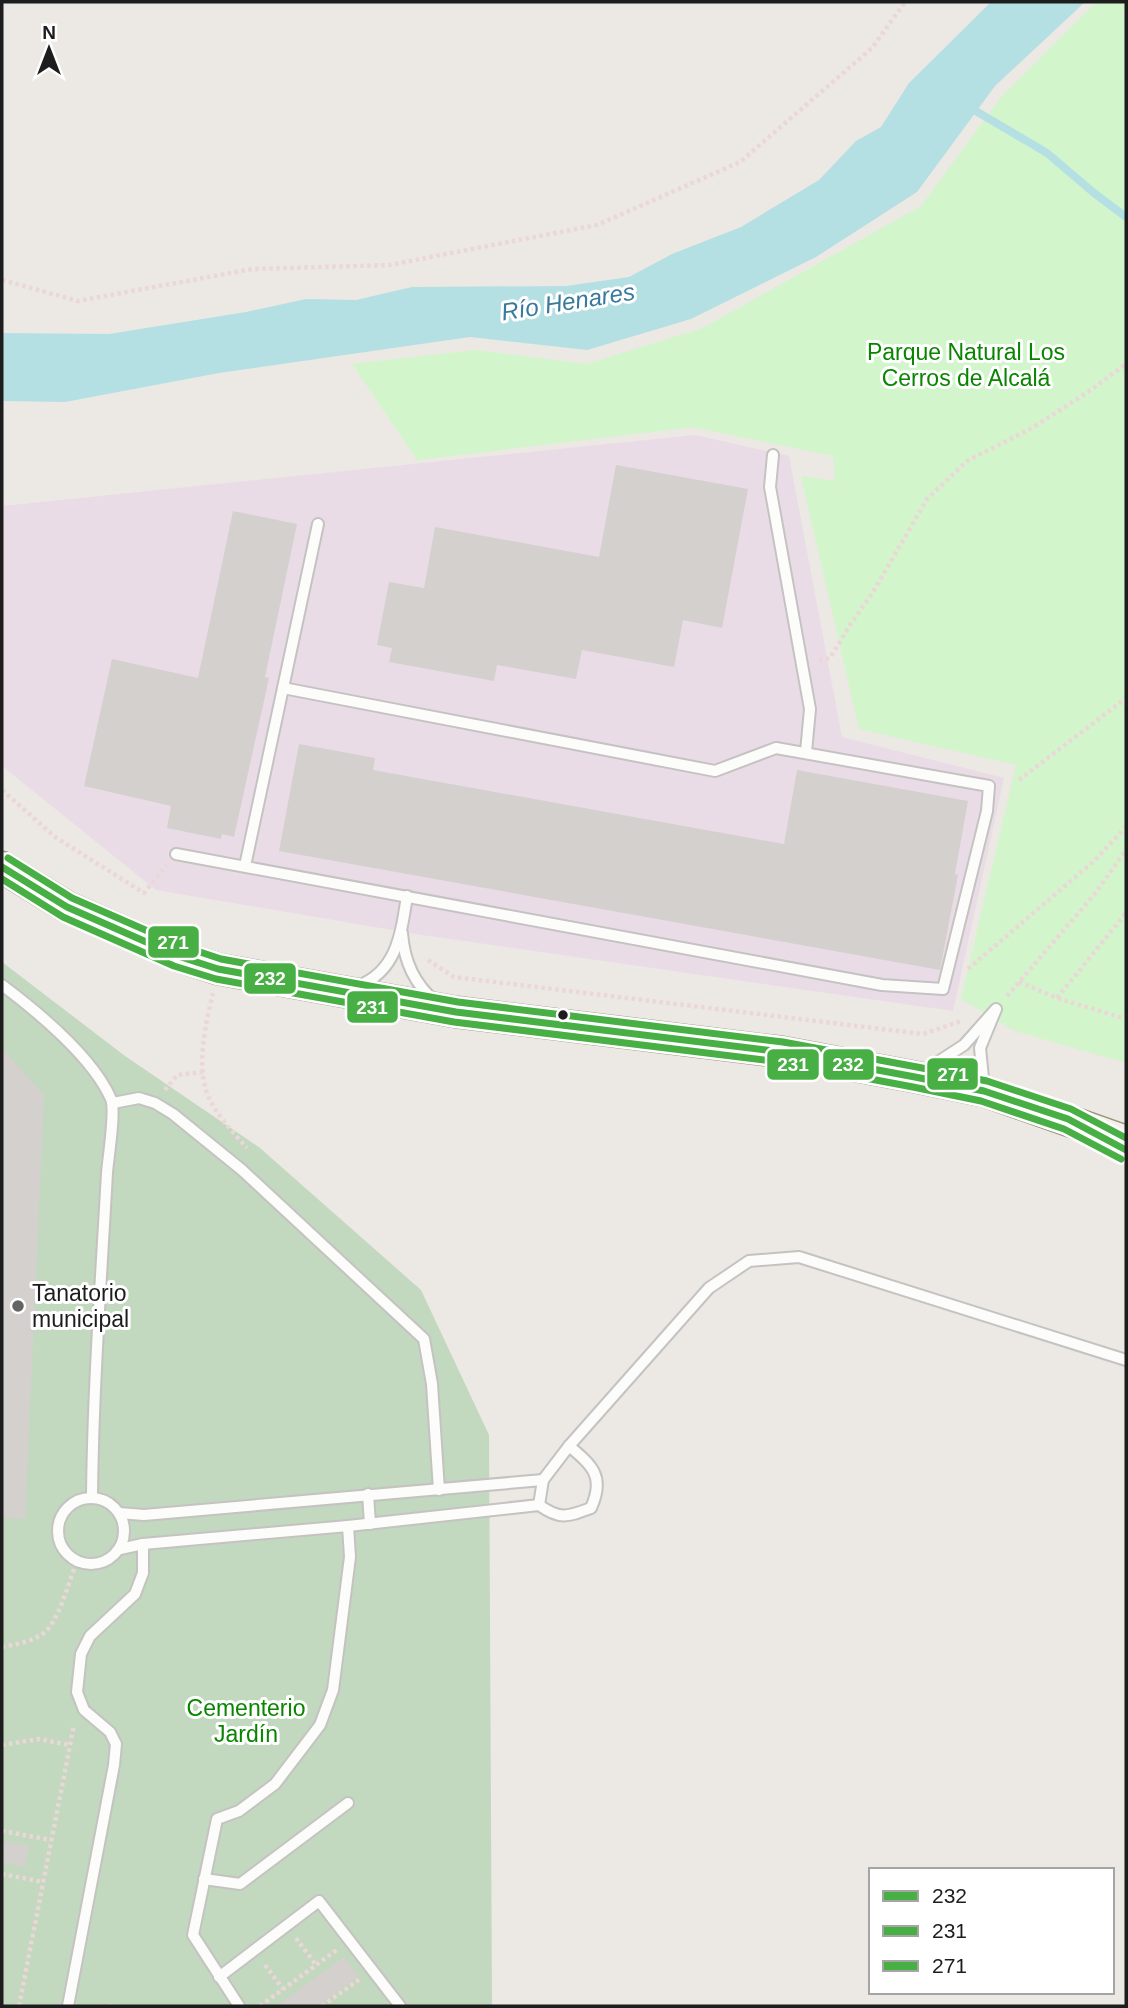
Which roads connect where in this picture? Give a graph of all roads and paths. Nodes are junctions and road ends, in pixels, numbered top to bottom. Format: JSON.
{"nodes":[{"id":1,"x":905,"y":2,"type":"edge"},
{"id":2,"x":2,"y":280,"type":"edge"},
{"id":3,"x":1126,"y":364,"type":"edge"},
{"id":4,"x":773,"y":455,"type":"dead end"},
{"id":5,"x":318,"y":524,"type":"dead end"},
{"id":6,"x":800,"y":664,"type":"junction"},
{"id":7,"x":283,"y":688,"type":"junction"},
{"id":8,"x":1126,"y":698,"type":"edge"},
{"id":9,"x":806,"y":752,"type":"junction"},
{"id":10,"x":1019,"y":780,"type":"dead end"},
{"id":11,"x":2,"y":790,"type":"edge"},
{"id":12,"x":1126,"y":827,"type":"edge"},
{"id":13,"x":1126,"y":850,"type":"edge"},
{"id":14,"x":176,"y":854,"type":"joint"},
{"id":15,"x":245,"y":866,"type":"junction"},
{"id":16,"x":2,"y":867,"type":"edge"},
{"id":17,"x":407,"y":896,"type":"junction"},
{"id":18,"x":1126,"y":913,"type":"edge"},
{"id":19,"x":402,"y":930,"type":"junction"},
{"id":20,"x":403,"y":948,"type":"junction"},
{"id":21,"x":218,"y":969,"type":"junction"},
{"id":22,"x":1019,"y":982,"type":"junction"},
{"id":23,"x":2,"y":985,"type":"edge"},
{"id":24,"x":943,"y":989,"type":"junction"},
{"id":25,"x":342,"y":993,"type":"junction"},
{"id":26,"x":1057,"y":998,"type":"junction"},
{"id":27,"x":996,"y":1009,"type":"junction"},
{"id":28,"x":456,"y":1012,"type":"junction"},
{"id":29,"x":1126,"y":1019,"type":"edge"},
{"id":30,"x":203,"y":1072,"type":"junction"},
{"id":31,"x":915,"y":1077,"type":"junction"},
{"id":32,"x":984,"y":1091,"type":"junction"},
{"id":33,"x":113,"y":1102,"type":"junction"},
{"id":34,"x":155,"y":1103,"type":"junction"},
{"id":35,"x":1068,"y":1119,"type":"junction"},
{"id":36,"x":1126,"y":1141,"type":"edge"},
{"id":37,"x":1126,"y":1150,"type":"edge"},
{"id":38,"x":242,"y":1170,"type":"junction"},
{"id":39,"x":1126,"y":1360,"type":"edge"},
{"id":40,"x":569,"y":1446,"type":"junction"},
{"id":41,"x":542,"y":1480,"type":"junction"},
{"id":42,"x":439,"y":1490,"type":"junction"},
{"id":43,"x":368,"y":1494,"type":"junction"},
{"id":44,"x":92,"y":1498,"type":"junction"},
{"id":45,"x":539,"y":1505,"type":"junction"},
{"id":46,"x":119,"y":1513,"type":"junction"},
{"id":47,"x":370,"y":1524,"type":"junction"},
{"id":48,"x":348,"y":1526,"type":"junction"},
{"id":49,"x":143,"y":1544,"type":"junction"},
{"id":50,"x":120,"y":1549,"type":"junction"},
{"id":51,"x":77,"y":1562,"type":"junction"},
{"id":52,"x":2,"y":1647,"type":"edge"},
{"id":53,"x":84,"y":1710,"type":"junction"},
{"id":54,"x":2,"y":1745,"type":"edge"},
{"id":55,"x":70,"y":1745,"type":"junction"},
{"id":56,"x":348,"y":1803,"type":"dead end"},
{"id":57,"x":2,"y":1831,"type":"edge"},
{"id":58,"x":51,"y":1840,"type":"junction"},
{"id":59,"x":2,"y":1874,"type":"edge"},
{"id":60,"x":204,"y":1879,"type":"junction"},
{"id":61,"x":43,"y":1882,"type":"junction"},
{"id":62,"x":287,"y":1926,"type":"junction"},
{"id":63,"x":349,"y":1941,"type":"junction"},
{"id":64,"x":254,"y":1950,"type":"junction"},
{"id":65,"x":316,"y":1965,"type":"junction"},
{"id":66,"x":372,"y":1970,"type":"junction"},
{"id":67,"x":219,"y":1977,"type":"junction"},
{"id":68,"x":283,"y":1989,"type":"junction"},
{"id":69,"x":19,"y":2006,"type":"edge"},
{"id":70,"x":68,"y":2006,"type":"edge"},
{"id":71,"x":110,"y":2006,"type":"edge"},
{"id":72,"x":117,"y":2006,"type":"edge"},
{"id":73,"x":239,"y":2006,"type":"edge"},
{"id":74,"x":260,"y":2006,"type":"edge"},
{"id":75,"x":322,"y":2006,"type":"edge"},
{"id":76,"x":400,"y":2006,"type":"edge"}],
"edges":[{"from":1,"to":2,"type":"path"},
{"from":3,"to":6,"type":"path"},
{"from":4,"to":6,"type":"lane"},
{"from":5,"to":7,"type":"lane"},
{"from":6,"to":9,"type":"lane"},
{"from":7,"to":9,"type":"lane"},
{"from":7,"to":15,"type":"lane"},
{"from":8,"to":10,"type":"path"},
{"from":9,"to":24,"type":"lane"},
{"from":11,"to":14,"type":"path"},
{"from":12,"to":24,"type":"path"},
{"from":13,"to":22,"type":"path"},
{"from":14,"to":15,"type":"lane"},
{"from":15,"to":17,"type":"lane"},
{"from":16,"to":21,"type":"main road"},
{"from":17,"to":19,"type":"lane"},
{"from":17,"to":24,"type":"lane"},
{"from":18,"to":26,"type":"path"},
{"from":19,"to":20,"type":"lane"},
{"from":19,"to":25,"type":"lane"},
{"from":20,"to":27,"type":"path"},
{"from":20,"to":28,"type":"lane"},
{"from":21,"to":25,"type":"main road"},
{"from":21,"to":30,"type":"path"},
{"from":22,"to":26,"type":"path"},
{"from":22,"to":27,"type":"path"},
{"from":23,"to":33,"type":"lane"},
{"from":25,"to":28,"type":"main road"},
{"from":26,"to":29,"type":"path"},
{"from":27,"to":31,"type":"lane"},
{"from":27,"to":32,"type":"lane"},
{"from":28,"to":31,"type":"main road"},
{"from":30,"to":34,"type":"path"},
{"from":30,"to":38,"type":"path"},
{"from":31,"to":32,"type":"main road"},
{"from":32,"to":35,"type":"main road"},
{"from":33,"to":34,"type":"lane"},
{"from":33,"to":44,"type":"lane"},
{"from":34,"to":38,"type":"lane"},
{"from":35,"to":36,"type":"main road"},
{"from":35,"to":37,"type":"main road"},
{"from":38,"to":42,"type":"lane"},
{"from":39,"to":40,"type":"lane"},
{"from":40,"to":41,"type":"lane"},
{"from":40,"to":45,"type":"lane"},
{"from":41,"to":42,"type":"lane"},
{"from":41,"to":45,"type":"lane"},
{"from":42,"to":43,"type":"lane"},
{"from":43,"to":46,"type":"lane"},
{"from":43,"to":47,"type":"lane"},
{"from":44,"to":46,"type":"lane"},
{"from":44,"to":51,"type":"lane"},
{"from":45,"to":47,"type":"lane"},
{"from":46,"to":50,"type":"lane"},
{"from":47,"to":48,"type":"lane"},
{"from":48,"to":49,"type":"lane"},
{"from":48,"to":60,"type":"lane"},
{"from":49,"to":50,"type":"lane"},
{"from":49,"to":53,"type":"lane"},
{"from":50,"to":51,"type":"lane"},
{"from":51,"to":52,"type":"path"},
{"from":53,"to":55,"type":"path"},
{"from":53,"to":70,"type":"lane"},
{"from":54,"to":55,"type":"path"},
{"from":55,"to":58,"type":"path"},
{"from":56,"to":60,"type":"lane"},
{"from":57,"to":58,"type":"path"},
{"from":58,"to":61,"type":"path"},
{"from":59,"to":61,"type":"path"},
{"from":60,"to":67,"type":"lane"},
{"from":61,"to":69,"type":"path"},
{"from":62,"to":63,"type":"lane"},
{"from":62,"to":64,"type":"lane"},
{"from":62,"to":65,"type":"path"},
{"from":63,"to":65,"type":"path"},
{"from":63,"to":66,"type":"lane"},
{"from":64,"to":67,"type":"lane"},
{"from":64,"to":68,"type":"path"},
{"from":65,"to":68,"type":"path"},
{"from":66,"to":75,"type":"path"},
{"from":66,"to":76,"type":"lane"},
{"from":67,"to":73,"type":"lane"},
{"from":68,"to":74,"type":"path"},
{"from":71,"to":72,"type":"path"}]}
